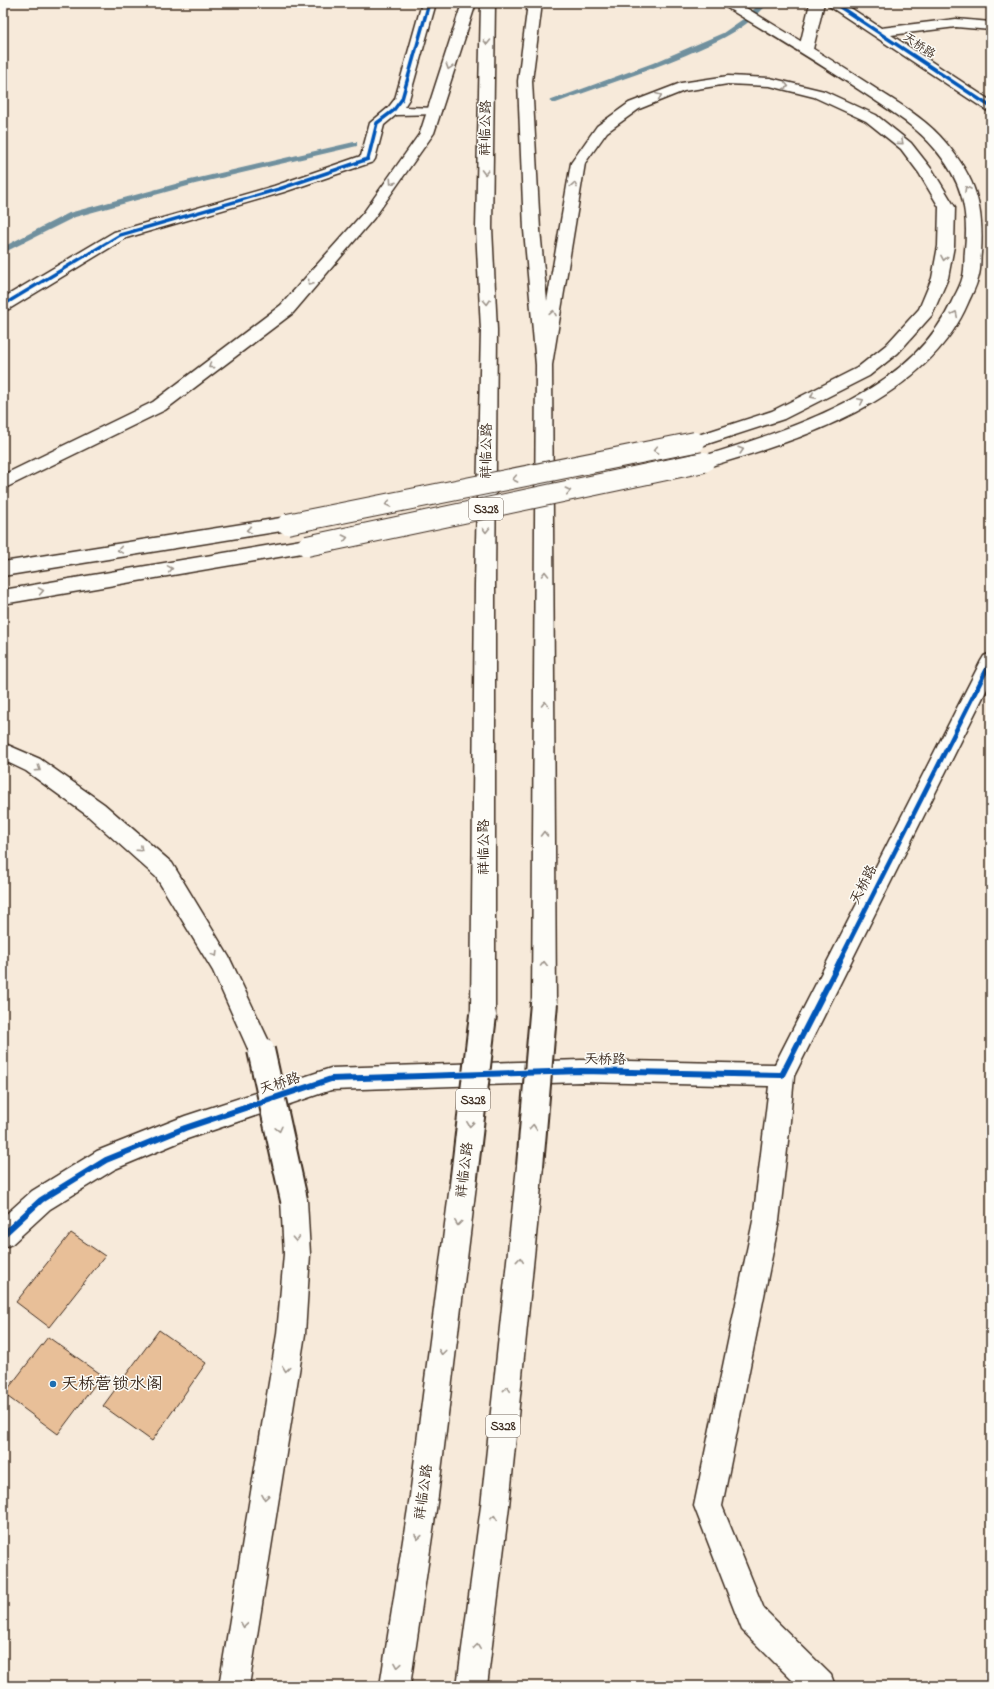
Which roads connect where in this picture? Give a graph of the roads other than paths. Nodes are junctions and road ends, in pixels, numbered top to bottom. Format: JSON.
{"nodes":[{"id":1,"x":429,"y":3,"type":"edge"},
{"id":2,"x":469,"y":3,"type":"edge"},
{"id":3,"x":488,"y":3,"type":"edge"},
{"id":4,"x":535,"y":3,"type":"edge"},
{"id":5,"x":817,"y":3,"type":"edge"},
{"id":6,"x":834,"y":3,"type":"edge"},
{"id":7,"x":730,"y":4,"type":"edge"},
{"id":8,"x":991,"y":26,"type":"edge"},
{"id":9,"x":880,"y":32,"type":"junction"},
{"id":10,"x":806,"y":49,"type":"junction"},
{"id":11,"x":991,"y":107,"type":"edge"},
{"id":12,"x":434,"y":110,"type":"junction"},
{"id":13,"x":393,"y":111,"type":"junction"},
{"id":14,"x":3,"y":305,"type":"edge"},
{"id":15,"x":544,"y":365,"type":"junction"},
{"id":16,"x":3,"y":483,"type":"edge"},
{"id":17,"x":3,"y":568,"type":"edge"},
{"id":18,"x":3,"y":597,"type":"edge"},
{"id":19,"x":991,"y":661,"type":"edge"},
{"id":20,"x":3,"y":752,"type":"edge"},
{"id":21,"x":782,"y":1075,"type":"junction"},
{"id":22,"x":3,"y":1235,"type":"edge"},
{"id":23,"x":234,"y":1686,"type":"edge"},
{"id":24,"x":395,"y":1686,"type":"edge"},
{"id":25,"x":472,"y":1686,"type":"edge"},
{"id":26,"x":820,"y":1686,"type":"edge"}],
"edges":[{"from":1,"to":13,"type":"main road"},
{"from":2,"to":12,"type":"main road","one_way":true},
{"from":3,"to":24,"type":"main road","name":"祥临公路","number":"S328","one_way":true,"bridge":true},
{"from":4,"to":15,"type":"main road","number":"S328"},
{"from":5,"to":10,"type":"main road"},
{"from":6,"to":9,"type":"main road","name":"天桥路"},
{"from":7,"to":10,"type":"main road"},
{"from":8,"to":9,"type":"main road"},
{"from":9,"to":11,"type":"main road","name":"天桥路"},
{"from":18,"to":10,"type":"main road","one_way":true,"bridge":true},
{"from":12,"to":13,"type":"main road"},
{"from":12,"to":16,"type":"main road","one_way":true},
{"from":13,"to":14,"type":"main road"},
{"from":15,"to":17,"type":"main road","one_way":true,"bridge":true},
{"from":25,"to":15,"type":"main road","number":"S328","one_way":true,"bridge":true},
{"from":19,"to":21,"type":"main road","name":"天桥路"},
{"from":20,"to":23,"type":"main road","one_way":true,"bridge":true},
{"from":21,"to":22,"type":"main road","name":"天桥路"},
{"from":21,"to":26,"type":"main road"}]}
